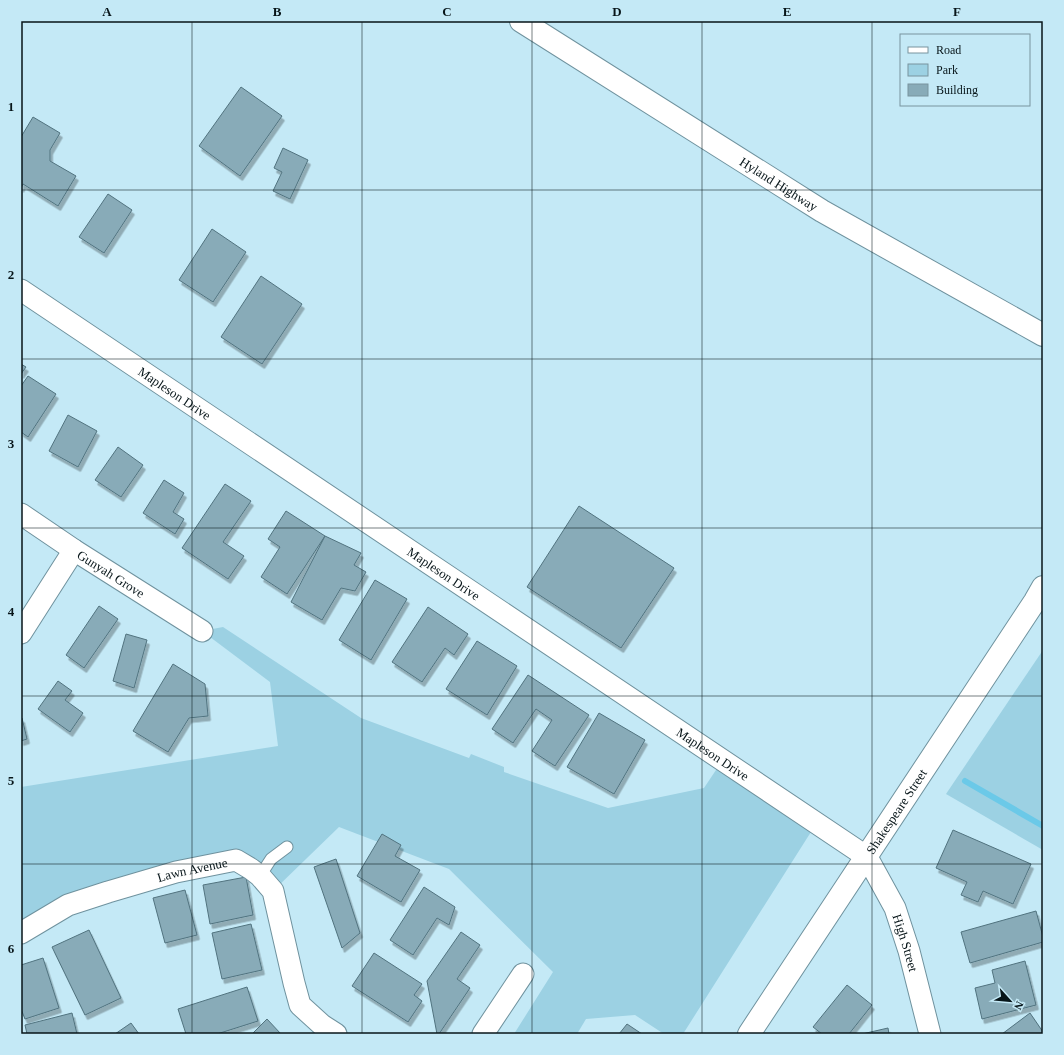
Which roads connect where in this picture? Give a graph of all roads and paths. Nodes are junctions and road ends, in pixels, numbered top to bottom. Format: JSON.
{"nodes":[{"id":1,"x":522,"y":21,"type":"edge"},
{"id":2,"x":21,"y":290,"type":"edge"},
{"id":3,"x":1043,"y":335,"type":"edge"},
{"id":4,"x":21,"y":514,"type":"edge"},
{"id":5,"x":74,"y":550,"type":"junction"},
{"id":6,"x":1043,"y":588,"type":"edge"},
{"id":7,"x":21,"y":632,"type":"edge"},
{"id":8,"x":202,"y":632,"type":"dead end"},
{"id":9,"x":287,"y":847,"type":"dead end"},
{"id":10,"x":867,"y":857,"type":"junction"},
{"id":11,"x":260,"y":876,"type":"junction"},
{"id":12,"x":21,"y":933,"type":"edge"},
{"id":13,"x":523,"y":974,"type":"dead end"},
{"id":14,"x":336,"y":1034,"type":"edge"},
{"id":15,"x":483,"y":1034,"type":"edge"},
{"id":16,"x":750,"y":1034,"type":"edge"},
{"id":17,"x":930,"y":1034,"type":"edge"}],
"edges":[{"from":1,"to":3,"type":"main road","name":"Hyland Highway"},
{"from":2,"to":10,"type":"street","name":"Mapleson Drive"},
{"from":4,"to":5,"type":"street","name":"Gunyah Grove"},
{"from":5,"to":7,"type":"street"},
{"from":5,"to":8,"type":"street","name":"Gunyah Grove"},
{"from":6,"to":10,"type":"main road","name":"Shakespeare Street"},
{"from":9,"to":11,"type":"lane"},
{"from":10,"to":16,"type":"main road","name":"Shakespeare Street"},
{"from":10,"to":17,"type":"street","name":"High Street"},
{"from":11,"to":12,"type":"street","name":"Lawn Avenue"},
{"from":11,"to":14,"type":"street","name":"Lawn Avenue"},
{"from":13,"to":15,"type":"street"}]}
